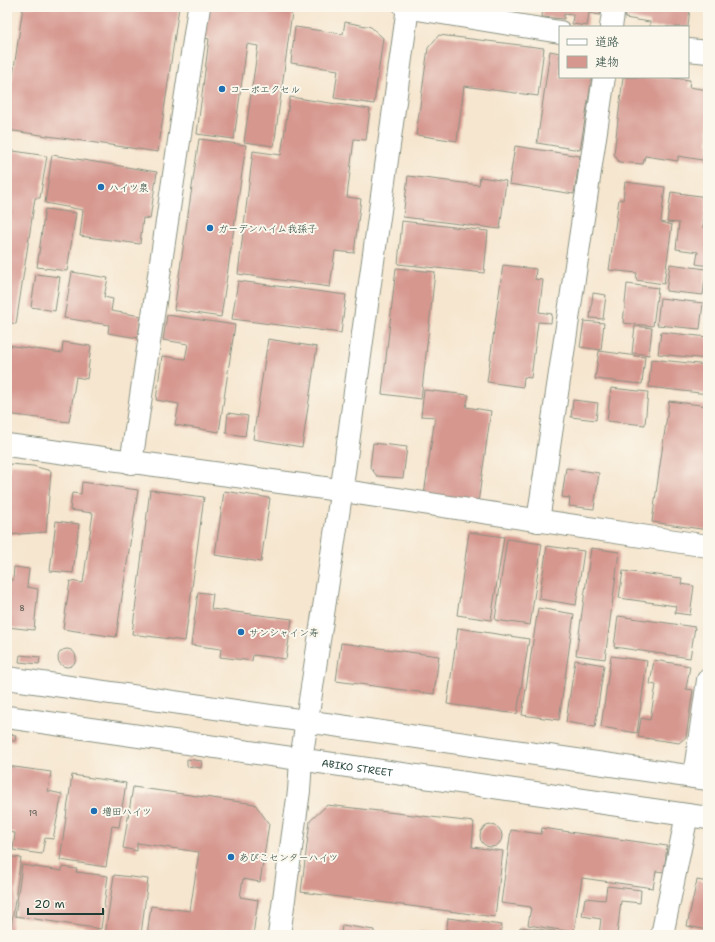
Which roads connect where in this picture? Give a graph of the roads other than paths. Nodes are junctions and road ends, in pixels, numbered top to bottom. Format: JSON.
{"nodes":[{"id":1,"x":199,"y":7,"type":"edge"},
{"id":2,"x":405,"y":7,"type":"edge"},
{"id":3,"x":408,"y":7,"type":"edge"},
{"id":4,"x":614,"y":7,"type":"edge"},
{"id":5,"x":611,"y":26,"type":"edge"},
{"id":6,"x":559,"y":32,"type":"edge"},
{"id":7,"x":689,"y":50,"type":"edge"},
{"id":8,"x":708,"y":52,"type":"edge"},
{"id":9,"x":604,"y":78,"type":"edge"},
{"id":10,"x":7,"y":445,"type":"edge"},
{"id":11,"x":131,"y":463,"type":"junction"},
{"id":12,"x":342,"y":491,"type":"junction"},
{"id":13,"x":538,"y":521,"type":"junction"},
{"id":14,"x":708,"y":546,"type":"edge"},
{"id":15,"x":7,"y":678,"type":"edge"},
{"id":16,"x":708,"y":680,"type":"edge"},
{"id":17,"x":7,"y":717,"type":"edge"},
{"id":18,"x":307,"y":721,"type":"junction"},
{"id":19,"x":301,"y":760,"type":"junction"},
{"id":20,"x":701,"y":778,"type":"edge"},
{"id":21,"x":697,"y":816,"type":"edge"},
{"id":22,"x":279,"y":935,"type":"edge"},
{"id":23,"x":662,"y":935,"type":"edge"}],
"edges":[{"from":1,"to":11,"type":"street"},
{"from":2,"to":3,"type":"street"},
{"from":3,"to":6,"type":"street"},
{"from":3,"to":12,"type":"street"},
{"from":4,"to":5,"type":"street"},
{"from":7,"to":8,"type":"street"},
{"from":9,"to":13,"type":"street"},
{"from":10,"to":11,"type":"street"},
{"from":11,"to":12,"type":"street"},
{"from":12,"to":13,"type":"street"},
{"from":12,"to":18,"type":"street"},
{"from":13,"to":14,"type":"street"},
{"from":15,"to":18,"type":"street"},
{"from":16,"to":20,"type":"street"},
{"from":17,"to":19,"type":"street","name":"ABIKO STREET"},
{"from":18,"to":19,"type":"street"},
{"from":18,"to":20,"type":"street"},
{"from":19,"to":21,"type":"street","name":"ABIKO STREET"},
{"from":19,"to":22,"type":"street"},
{"from":21,"to":23,"type":"street"}]}
